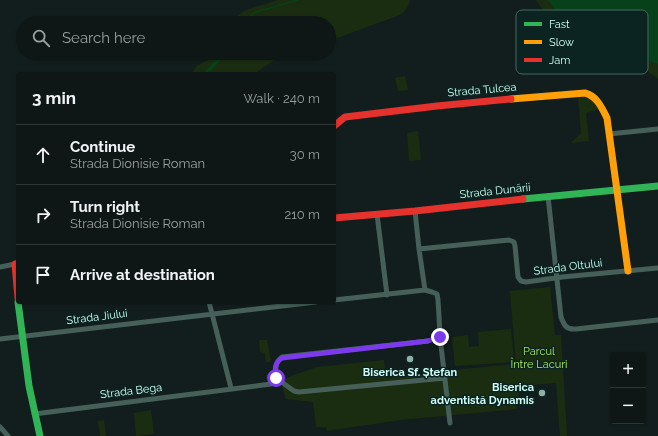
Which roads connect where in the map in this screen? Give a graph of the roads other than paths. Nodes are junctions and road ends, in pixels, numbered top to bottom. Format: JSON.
{"nodes":[{"id":1,"x":336,"y":124,"type":"edge"},
{"id":2,"x":658,"y":129,"type":"edge"},
{"id":3,"x":609,"y":134,"type":"junction"},
{"id":4,"x":658,"y":186,"type":"edge"},
{"id":5,"x":617,"y":190,"type":"junction"},
{"id":6,"x":548,"y":196,"type":"junction"},
{"id":7,"x":415,"y":211,"type":"junction"},
{"id":8,"x":377,"y":214,"type":"junction"},
{"id":9,"x":336,"y":218,"type":"edge"},
{"id":10,"x":419,"y":249,"type":"junction"},
{"id":11,"x":16,"y":264,"type":"edge"},
{"id":12,"x":0,"y":267,"type":"edge"},
{"id":13,"x":658,"y":268,"type":"edge"},
{"id":14,"x":628,"y":271,"type":"junction"},
{"id":15,"x":557,"y":278,"type":"junction"},
{"id":16,"x":425,"y":290,"type":"junction"},
{"id":17,"x":387,"y":295,"type":"junction"},
{"id":18,"x":336,"y":300,"type":"edge"},
{"id":19,"x":18,"y":304,"type":"edge"},
{"id":20,"x":210,"y":304,"type":"edge"},
{"id":21,"x":299,"y":304,"type":"edge"},
{"id":22,"x":212,"y":314,"type":"junction"},
{"id":23,"x":658,"y":320,"type":"edge"},
{"id":24,"x":22,"y":336,"type":"junction"},
{"id":25,"x":440,"y":337,"type":"junction"},
{"id":26,"x":0,"y":339,"type":"edge"},
{"id":27,"x":276,"y":378,"type":"junction"},
{"id":28,"x":445,"y":378,"type":"junction"},
{"id":29,"x":231,"y":388,"type":"junction"},
{"id":30,"x":34,"y":414,"type":"junction"},
{"id":31,"x":450,"y":423,"type":"dead end"},
{"id":32,"x":0,"y":427,"type":"edge"},
{"id":33,"x":8,"y":436,"type":"edge"},
{"id":34,"x":40,"y":436,"type":"edge"}],
"edges":[{"from":1,"to":3,"type":"street","name":"Strada Tulcea"},
{"from":2,"to":3,"type":"street"},
{"from":3,"to":5,"type":"street","name":"Strada Tulcea"},
{"from":4,"to":5,"type":"street","name":"Strada Dunării"},
{"from":5,"to":6,"type":"street","name":"Strada Dunării"},
{"from":5,"to":14,"type":"street","name":"Strada Tulcea"},
{"from":6,"to":7,"type":"street","name":"Strada Dunării"},
{"from":6,"to":15,"type":"street"},
{"from":7,"to":8,"type":"street","name":"Strada Dunării"},
{"from":7,"to":10,"type":"street"},
{"from":8,"to":9,"type":"street","name":"Strada Dunării"},
{"from":8,"to":17,"type":"street"},
{"from":10,"to":15,"type":"street","name":"Strada Oltului"},
{"from":10,"to":16,"type":"street"},
{"from":11,"to":12,"type":"street"},
{"from":13,"to":14,"type":"street","name":"Strada Oltului"},
{"from":14,"to":15,"type":"street","name":"Strada Oltului"},
{"from":15,"to":23,"type":"street"},
{"from":16,"to":17,"type":"street"},
{"from":16,"to":25,"type":"street"},
{"from":17,"to":18,"type":"street"},
{"from":19,"to":24,"type":"street"},
{"from":20,"to":22,"type":"street"},
{"from":21,"to":22,"type":"street","name":"Strada Jiului"},
{"from":22,"to":24,"type":"street","name":"Strada Jiului"},
{"from":22,"to":29,"type":"street"},
{"from":24,"to":26,"type":"street","name":"Strada Jiului"},
{"from":24,"to":30,"type":"street"},
{"from":25,"to":27,"type":"street"},
{"from":25,"to":28,"type":"street"},
{"from":27,"to":28,"type":"street"},
{"from":27,"to":29,"type":"street","name":"Strada Bega"},
{"from":28,"to":31,"type":"street"},
{"from":29,"to":30,"type":"street","name":"Strada Bega"},
{"from":30,"to":34,"type":"street"},
{"from":32,"to":33,"type":"street"}]}
